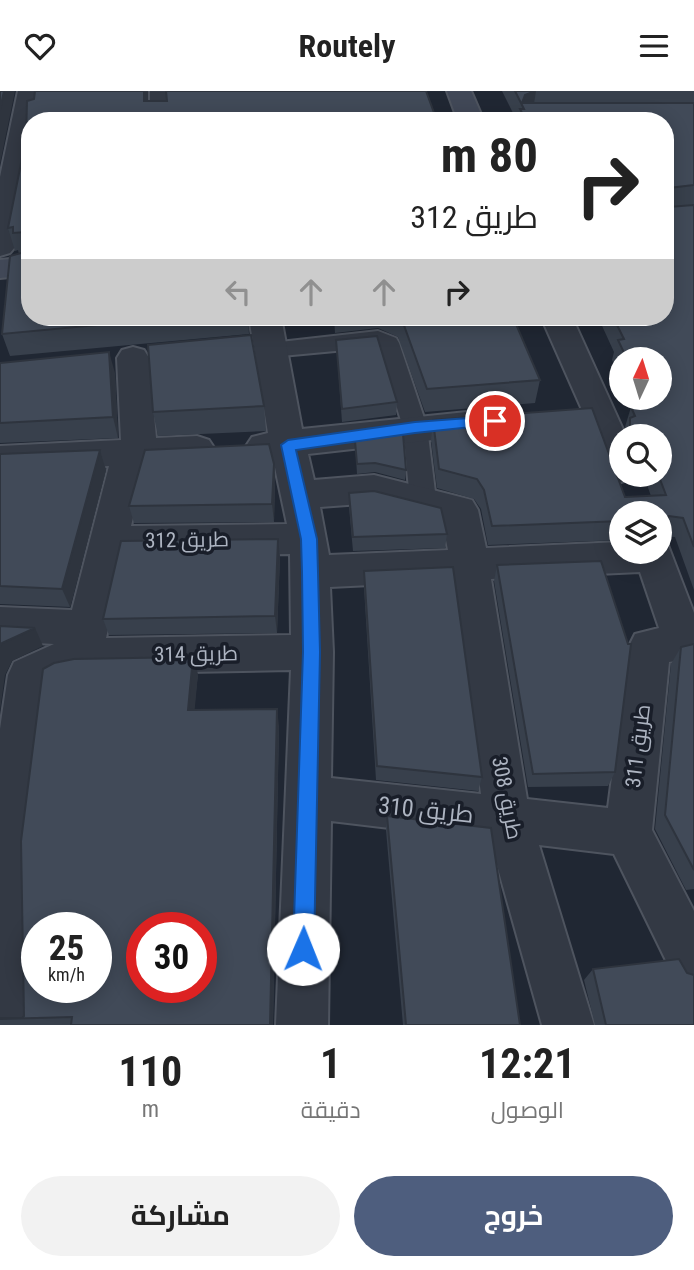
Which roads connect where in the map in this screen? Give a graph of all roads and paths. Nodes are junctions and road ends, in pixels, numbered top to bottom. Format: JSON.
{"nodes":[{"id":1,"x":30,"y":91,"type":"edge"},
{"id":2,"x":158,"y":91,"type":"edge"},
{"id":3,"x":459,"y":91,"type":"edge"},
{"id":4,"x":25,"y":112,"type":"edge"},
{"id":5,"x":159,"y":112,"type":"edge"},
{"id":6,"x":467,"y":112,"type":"edge"},
{"id":7,"x":21,"y":127,"type":"edge"},
{"id":8,"x":7,"y":184,"type":"edge"},
{"id":9,"x":0,"y":247,"type":"edge"},
{"id":10,"x":21,"y":267,"type":"edge"},
{"id":11,"x":0,"y":269,"type":"edge"},
{"id":12,"x":560,"y":326,"type":"edge"},
{"id":13,"x":258,"y":338,"type":"edge"},
{"id":14,"x":133,"y":358,"type":"dead end"},
{"id":15,"x":600,"y":412,"type":"junction"},
{"id":16,"x":560,"y":415,"type":"edge"},
{"id":17,"x":521,"y":419,"type":"edge"},
{"id":18,"x":415,"y":428,"type":"junction"},
{"id":19,"x":609,"y":436,"type":"edge"},
{"id":20,"x":288,"y":445,"type":"junction"},
{"id":21,"x":139,"y":452,"type":"junction"},
{"id":22,"x":0,"y":459,"type":"edge"},
{"id":23,"x":301,"y":495,"type":"junction"},
{"id":24,"x":423,"y":500,"type":"junction"},
{"id":25,"x":108,"y":541,"type":"junction"},
{"id":26,"x":310,"y":555,"type":"junction"},
{"id":27,"x":609,"y":556,"type":"edge"},
{"id":28,"x":657,"y":564,"type":"edge"},
{"id":29,"x":470,"y":566,"type":"junction"},
{"id":30,"x":0,"y":624,"type":"edge"},
{"id":31,"x":84,"y":642,"type":"junction"},
{"id":32,"x":689,"y":644,"type":"edge"},
{"id":33,"x":312,"y":652,"type":"junction"},
{"id":34,"x":307,"y":797,"type":"junction"},
{"id":35,"x":508,"y":818,"type":"junction"},
{"id":36,"x":628,"y":833,"type":"junction"},
{"id":37,"x":2,"y":855,"type":"edge"},
{"id":38,"x":694,"y":963,"type":"edge"},
{"id":39,"x":7,"y":1025,"type":"edge"},
{"id":40,"x":302,"y":1025,"type":"edge"},
{"id":41,"x":568,"y":1025,"type":"edge"}],
"edges":[{"from":1,"to":4,"type":"street"},
{"from":2,"to":5,"type":"lane"},
{"from":3,"to":6,"type":"street"},
{"from":7,"to":8,"type":"street"},
{"from":8,"to":9,"type":"street"},
{"from":10,"to":11,"type":"street"},
{"from":12,"to":15,"type":"street"},
{"from":13,"to":18,"type":"lane"},
{"from":13,"to":20,"type":"street"},
{"from":14,"to":21,"type":"street"},
{"from":15,"to":16,"type":"street"},
{"from":15,"to":19,"type":"street"},
{"from":17,"to":18,"type":"street"},
{"from":18,"to":20,"type":"street"},
{"from":18,"to":24,"type":"lane"},
{"from":20,"to":21,"type":"street"},
{"from":20,"to":23,"type":"street"},
{"from":21,"to":22,"type":"street"},
{"from":21,"to":25,"type":"street"},
{"from":23,"to":24,"type":"street","name":"طريق 308"},
{"from":23,"to":26,"type":"street"},
{"from":24,"to":29,"type":"street","name":"طريق 308"},
{"from":25,"to":26,"type":"street","name":"طريق 312"},
{"from":25,"to":31,"type":"street"},
{"from":26,"to":29,"type":"street"},
{"from":26,"to":33,"type":"street"},
{"from":27,"to":29,"type":"street"},
{"from":28,"to":32,"type":"street","name":"طريق 311"},
{"from":29,"to":35,"type":"street","name":"طريق 308"},
{"from":30,"to":31,"type":"street","name":"طريق 314"},
{"from":31,"to":33,"type":"street","name":"طريق 314"},
{"from":31,"to":37,"type":"street","name":"طريق 314"},
{"from":32,"to":36,"type":"street","name":"طريق 311"},
{"from":33,"to":34,"type":"street"},
{"from":34,"to":35,"type":"street","name":"طريق 310"},
{"from":34,"to":40,"type":"street"},
{"from":35,"to":36,"type":"street","name":"طريق 310"},
{"from":35,"to":41,"type":"street","name":"طريق 308"},
{"from":36,"to":38,"type":"street"},
{"from":37,"to":39,"type":"street","name":"طريق 314"}]}
